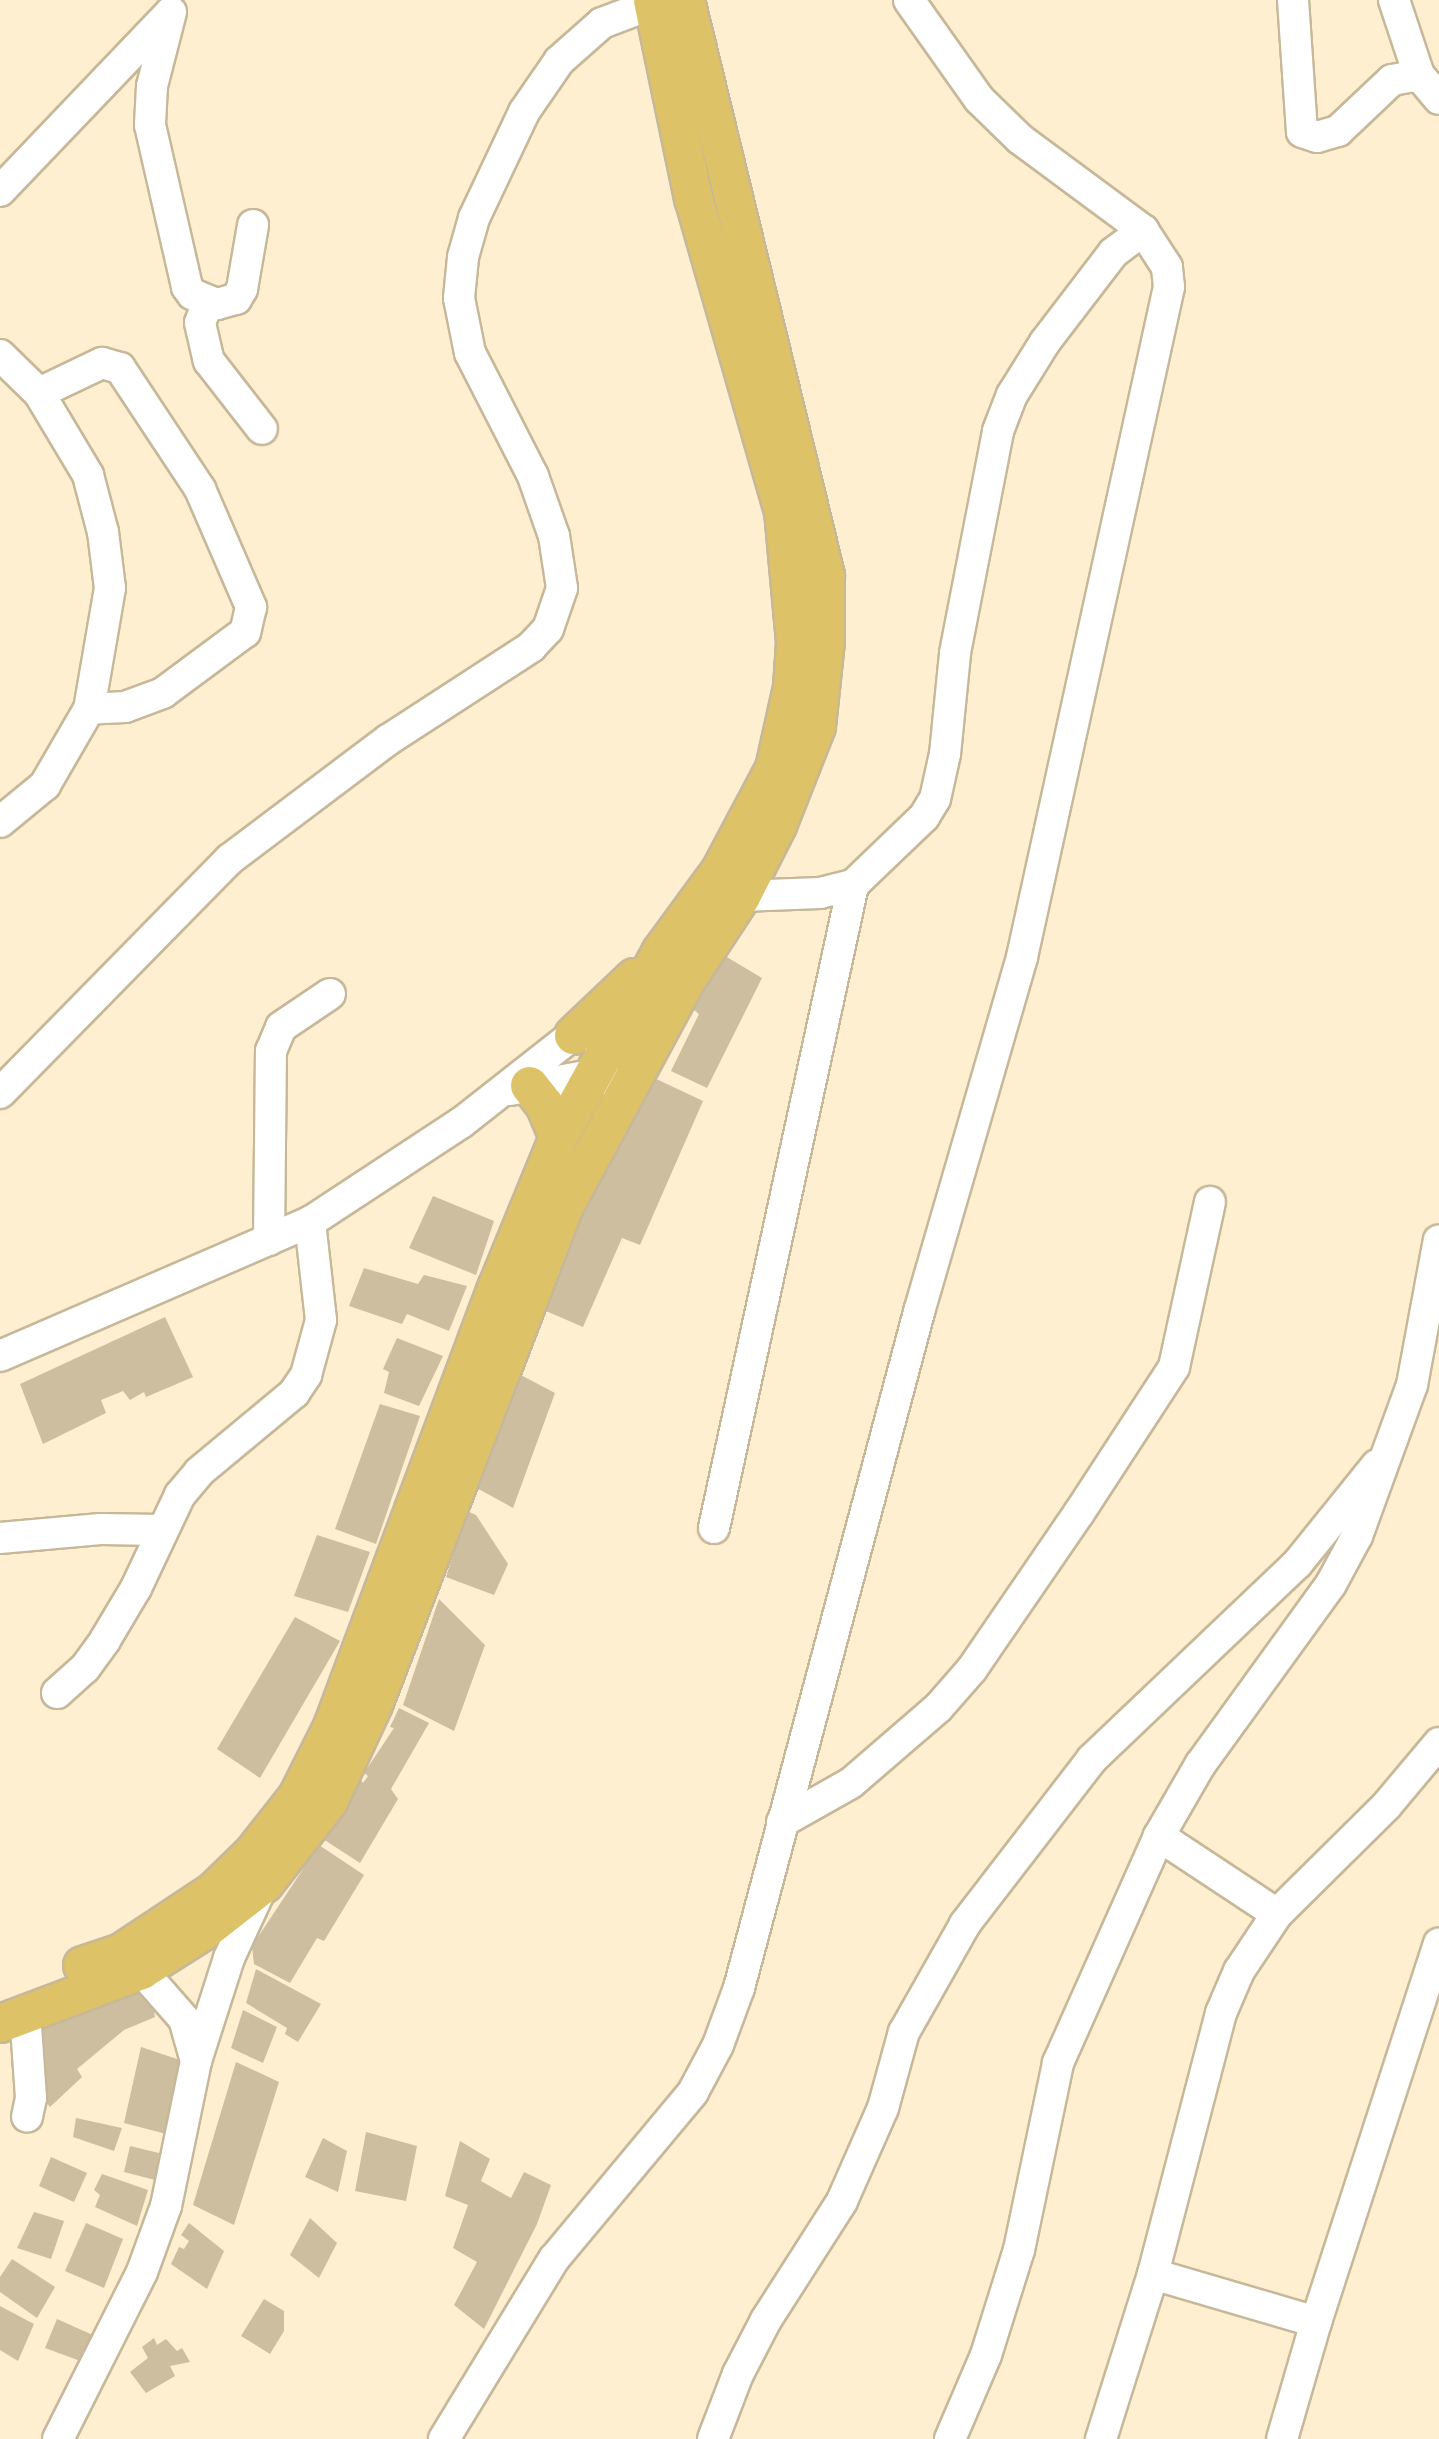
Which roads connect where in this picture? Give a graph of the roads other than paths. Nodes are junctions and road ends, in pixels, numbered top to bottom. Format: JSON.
{"nodes":[{"id":1,"x":909,"y":0,"type":"edge"},
{"id":2,"x":1293,"y":0,"type":"edge"},
{"id":3,"x":1394,"y":0,"type":"edge"},
{"id":4,"x":663,"y":2,"type":"edge"},
{"id":5,"x":176,"y":6,"type":"edge"},
{"id":6,"x":1419,"y":75,"type":"junction"},
{"id":7,"x":1439,"y":99,"type":"edge"},
{"id":8,"x":0,"y":191,"type":"edge"},
{"id":9,"x":253,"y":225,"type":"dead end"},
{"id":10,"x":1143,"y":230,"type":"junction"},
{"id":11,"x":208,"y":302,"type":"junction"},
{"id":12,"x":2,"y":351,"type":"edge"},
{"id":13,"x":39,"y":393,"type":"junction"},
{"id":14,"x":262,"y":429,"type":"dead end"},
{"id":15,"x":798,"y":510,"type":"junction"},
{"id":16,"x":89,"y":709,"type":"junction"},
{"id":17,"x":0,"y":822,"type":"edge"},
{"id":18,"x":853,"y":886,"type":"junction"},
{"id":19,"x":741,"y":896,"type":"junction"},
{"id":20,"x":660,"y":952,"type":"junction"},
{"id":21,"x":330,"y":994,"type":"dead end"},
{"id":22,"x":615,"y":1034,"type":"junction"},
{"id":23,"x":573,"y":1035,"type":"junction"},
{"id":24,"x":653,"y":1045,"type":"junction"},
{"id":25,"x":591,"y":1074,"type":"junction"},
{"id":26,"x":529,"y":1085,"type":"junction"},
{"id":27,"x":628,"y":1087,"type":"junction"},
{"id":28,"x":0,"y":1093,"type":"edge"},
{"id":29,"x":492,"y":1095,"type":"junction"},
{"id":30,"x":558,"y":1137,"type":"junction"},
{"id":31,"x":1210,"y":1202,"type":"dead end"},
{"id":32,"x":310,"y":1222,"type":"junction"},
{"id":33,"x":269,"y":1240,"type":"junction"},
{"id":34,"x":1439,"y":1240,"type":"edge"},
{"id":35,"x":0,"y":1356,"type":"edge"},
{"id":36,"x":1389,"y":1451,"type":"junction"},
{"id":37,"x":714,"y":1528,"type":"dead end"},
{"id":38,"x":161,"y":1530,"type":"junction"},
{"id":39,"x":0,"y":1538,"type":"edge"},
{"id":40,"x":57,"y":1693,"type":"dead end"},
{"id":41,"x":1439,"y":1743,"type":"edge"},
{"id":42,"x":782,"y":1822,"type":"junction"},
{"id":43,"x":1158,"y":1836,"type":"junction"},
{"id":44,"x":264,"y":1883,"type":"junction"},
{"id":45,"x":1277,"y":1914,"type":"junction"},
{"id":46,"x":1439,"y":1943,"type":"edge"},
{"id":47,"x":141,"y":1970,"type":"junction"},
{"id":48,"x":8,"y":2010,"type":"edge"},
{"id":49,"x":196,"y":2061,"type":"junction"},
{"id":50,"x":27,"y":2117,"type":"dead end"},
{"id":51,"x":1153,"y":2274,"type":"junction"},
{"id":52,"x":1316,"y":2322,"type":"junction"},
{"id":53,"x":58,"y":2439,"type":"edge"},
{"id":54,"x":444,"y":2439,"type":"edge"},
{"id":55,"x":713,"y":2439,"type":"edge"},
{"id":56,"x":950,"y":2439,"type":"edge"},
{"id":57,"x":1101,"y":2439,"type":"edge"},
{"id":58,"x":1282,"y":2439,"type":"edge"}],
"edges":[{"from":1,"to":10,"type":"street"},
{"from":2,"to":6,"type":"street"},
{"from":3,"to":6,"type":"street"},
{"from":4,"to":15,"type":"main road"},
{"from":4,"to":28,"type":"street"},
{"from":5,"to":8,"type":"street"},
{"from":5,"to":11,"type":"street"},
{"from":6,"to":7,"type":"street"},
{"from":9,"to":11,"type":"street"},
{"from":10,"to":18,"type":"street"},
{"from":10,"to":42,"type":"street"},
{"from":11,"to":14,"type":"street"},
{"from":12,"to":13,"type":"street"},
{"from":13,"to":16,"type":"street"},
{"from":13,"to":16,"type":"street"},
{"from":15,"to":19,"type":"main road"},
{"from":15,"to":20,"type":"main road"},
{"from":16,"to":17,"type":"street"},
{"from":18,"to":19,"type":"street"},
{"from":18,"to":37,"type":"street"},
{"from":19,"to":24,"type":"main road"},
{"from":20,"to":22,"type":"main road"},
{"from":20,"to":23,"type":"main road"},
{"from":21,"to":33,"type":"street"},
{"from":22,"to":23,"type":"street"},
{"from":22,"to":24,"type":"street"},
{"from":22,"to":25,"type":"main road"},
{"from":23,"to":29,"type":"street"},
{"from":24,"to":27,"type":"main road"},
{"from":25,"to":26,"type":"street"},
{"from":25,"to":27,"type":"street"},
{"from":25,"to":30,"type":"main road"},
{"from":26,"to":29,"type":"street"},
{"from":26,"to":30,"type":"main road"},
{"from":27,"to":44,"type":"main road"},
{"from":29,"to":32,"type":"street"},
{"from":30,"to":48,"type":"main road"},
{"from":31,"to":42,"type":"street"},
{"from":32,"to":33,"type":"street"},
{"from":32,"to":38,"type":"street"},
{"from":33,"to":35,"type":"street"},
{"from":34,"to":36,"type":"street"},
{"from":36,"to":43,"type":"street"},
{"from":36,"to":55,"type":"street"},
{"from":38,"to":39,"type":"street"},
{"from":38,"to":40,"type":"street"},
{"from":41,"to":45,"type":"street"},
{"from":42,"to":54,"type":"street"},
{"from":43,"to":45,"type":"street"},
{"from":43,"to":56,"type":"street"},
{"from":44,"to":47,"type":"main road"},
{"from":44,"to":49,"type":"street"},
{"from":45,"to":51,"type":"street"},
{"from":46,"to":52,"type":"street"},
{"from":47,"to":48,"type":"main road"},
{"from":47,"to":49,"type":"street"},
{"from":48,"to":50,"type":"street"},
{"from":49,"to":53,"type":"street"},
{"from":51,"to":52,"type":"street"},
{"from":51,"to":57,"type":"street"},
{"from":52,"to":58,"type":"street"}]}
